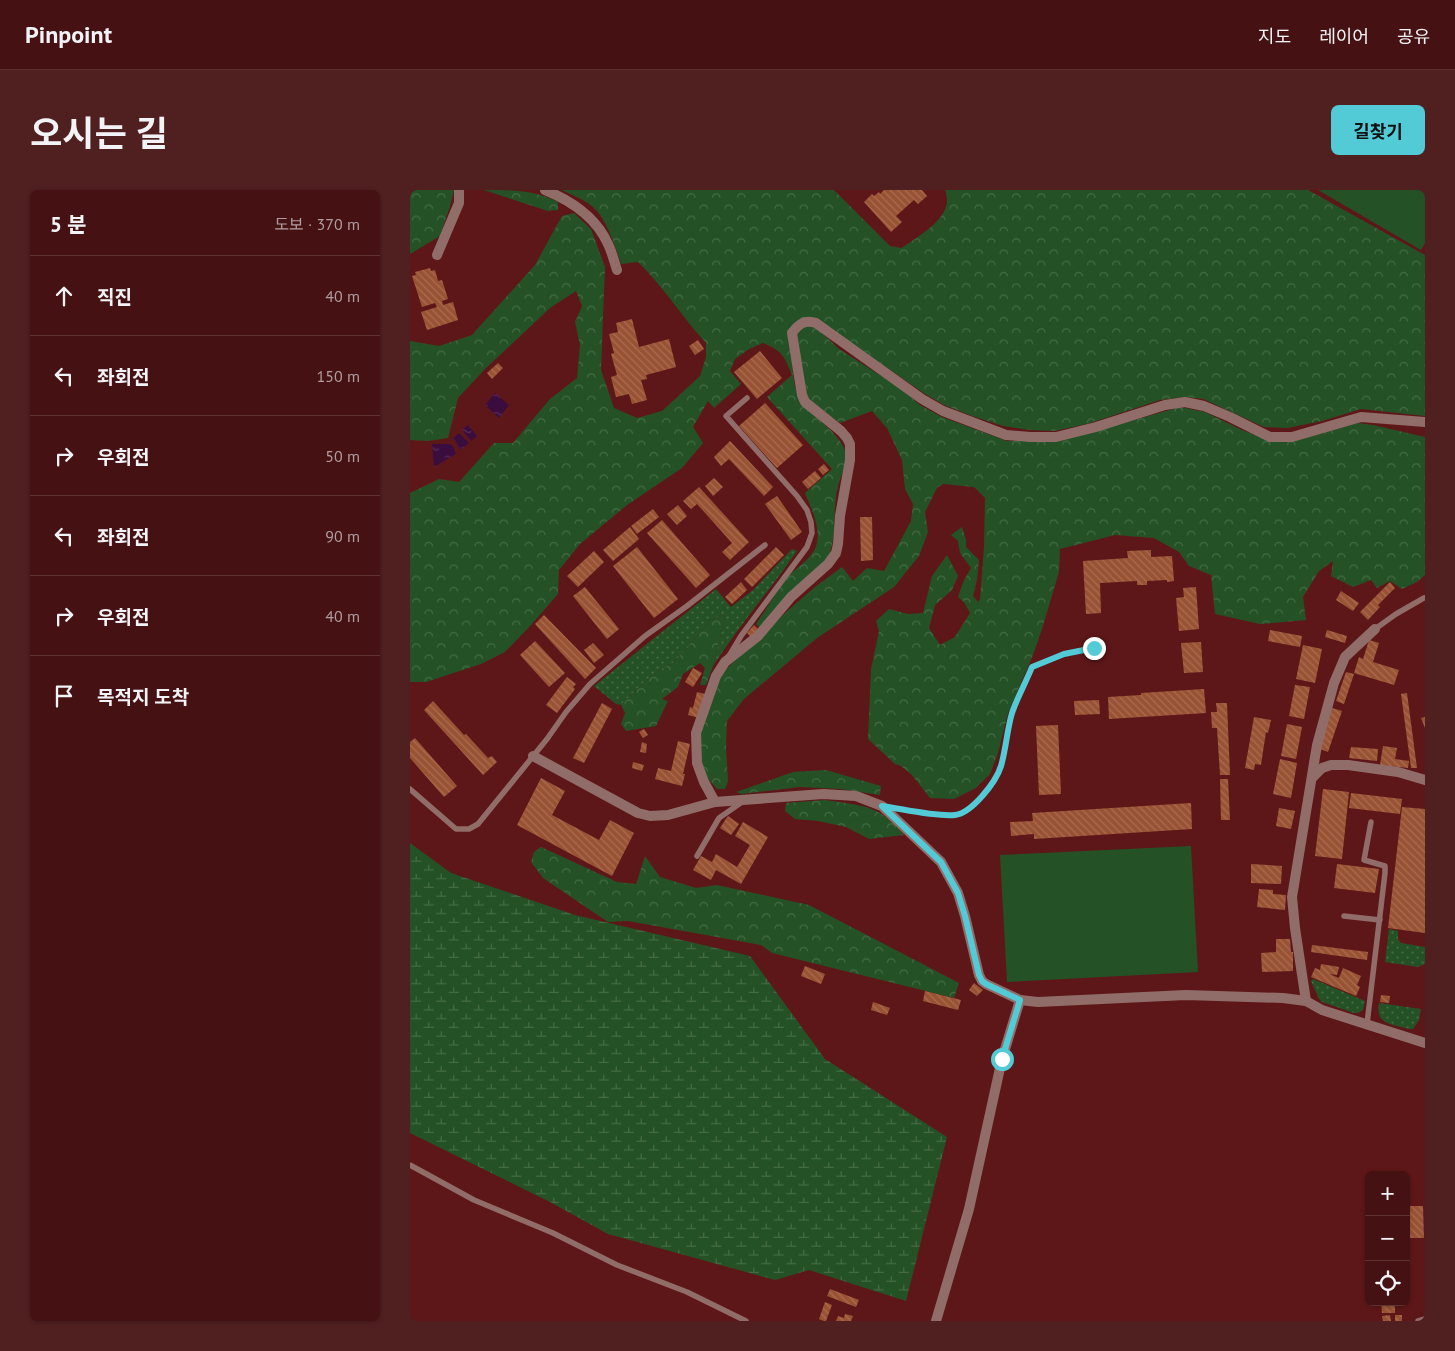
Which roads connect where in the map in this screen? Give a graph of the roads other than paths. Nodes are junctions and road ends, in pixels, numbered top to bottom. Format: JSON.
{"nodes":[{"id":1,"x":459,"y":190,"type":"edge"},
{"id":2,"x":545,"y":190,"type":"edge"},
{"id":3,"x":437,"y":255,"type":"dead end"},
{"id":4,"x":617,"y":270,"type":"dead end"},
{"id":5,"x":747,"y":398,"type":"dead end"},
{"id":6,"x":1425,"y":422,"type":"edge"},
{"id":7,"x":765,"y":545,"type":"dead end"},
{"id":8,"x":1424,"y":598,"type":"edge"},
{"id":9,"x":1375,"y":629,"type":"joint"},
{"id":10,"x":725,"y":662,"type":"junction"},
{"id":11,"x":532,"y":756,"type":"junction"},
{"id":12,"x":1312,"y":778,"type":"junction"},
{"id":13,"x":1425,"y":780,"type":"edge"},
{"id":14,"x":410,"y":789,"type":"edge"},
{"id":15,"x":744,"y":800,"type":"junction"},
{"id":16,"x":715,"y":802,"type":"junction"},
{"id":17,"x":1371,"y":822,"type":"dead end"},
{"id":18,"x":697,"y":856,"type":"dead end"},
{"id":19,"x":1344,"y":916,"type":"dead end"},
{"id":20,"x":1380,"y":920,"type":"junction"},
{"id":21,"x":1020,"y":1000,"type":"junction"},
{"id":22,"x":1306,"y":1001,"type":"junction"},
{"id":23,"x":1368,"y":1024,"type":"junction"},
{"id":24,"x":1425,"y":1043,"type":"edge"},
{"id":25,"x":410,"y":1165,"type":"edge"},
{"id":26,"x":1425,"y":1319,"type":"edge"},
{"id":27,"x":746,"y":1321,"type":"edge"},
{"id":28,"x":936,"y":1321,"type":"edge"},
{"id":29,"x":1418,"y":1321,"type":"edge"}],
"edges":[{"from":1,"to":3,"type":"street"},
{"from":2,"to":4,"type":"street"},
{"from":5,"to":10,"type":"lane"},
{"from":6,"to":10,"type":"street"},
{"from":7,"to":11,"type":"lane"},
{"from":8,"to":9,"type":"lane"},
{"from":9,"to":12,"type":"street"},
{"from":10,"to":16,"type":"street"},
{"from":11,"to":14,"type":"lane"},
{"from":11,"to":16,"type":"street"},
{"from":12,"to":13,"type":"street"},
{"from":12,"to":22,"type":"street"},
{"from":15,"to":16,"type":"street"},
{"from":15,"to":18,"type":"lane"},
{"from":15,"to":21,"type":"street"},
{"from":17,"to":20,"type":"lane"},
{"from":19,"to":20,"type":"lane"},
{"from":20,"to":23,"type":"lane"},
{"from":21,"to":22,"type":"street"},
{"from":21,"to":28,"type":"street"},
{"from":22,"to":23,"type":"street"},
{"from":23,"to":24,"type":"street"},
{"from":25,"to":27,"type":"lane"},
{"from":26,"to":29,"type":"lane"}]}
